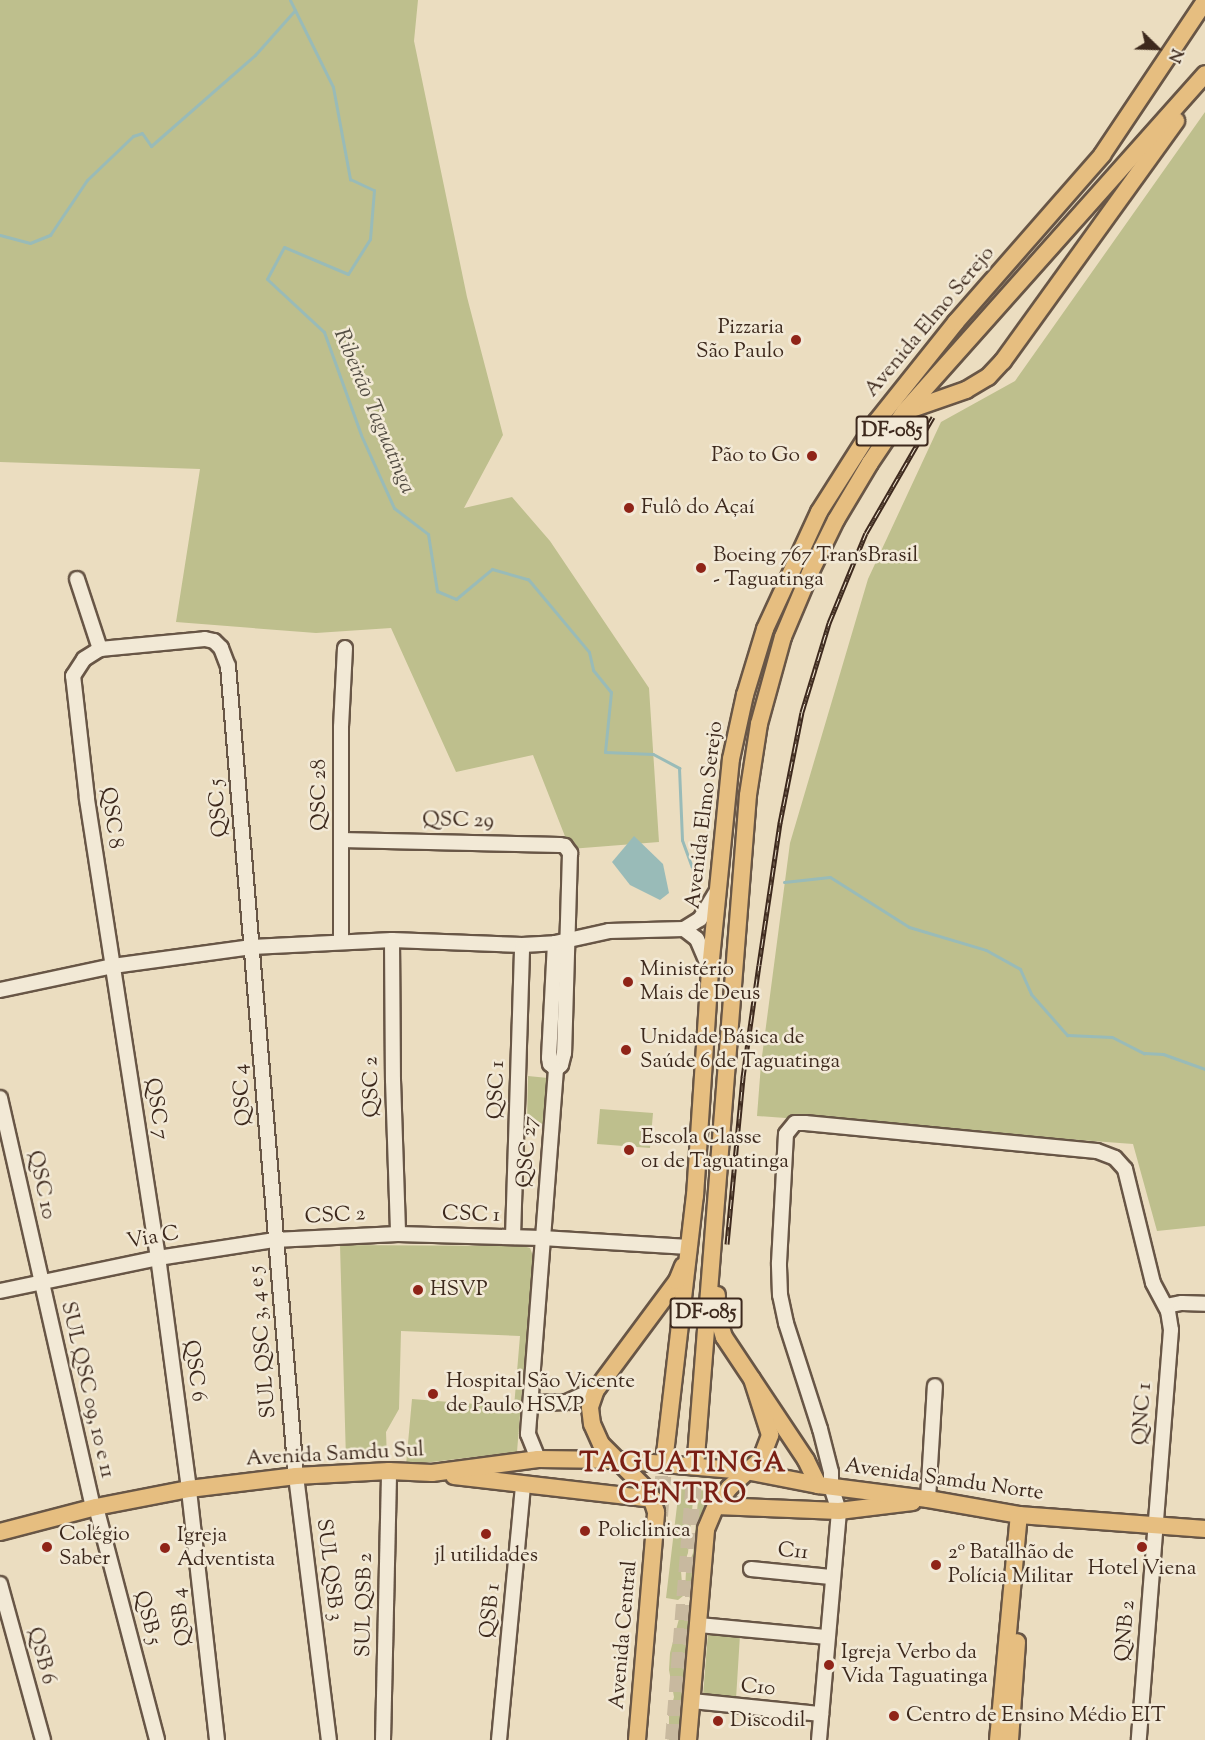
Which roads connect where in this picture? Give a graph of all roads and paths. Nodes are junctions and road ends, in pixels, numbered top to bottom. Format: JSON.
{"nodes":[{"id":1,"x":1205,"y":1,"type":"edge"},
{"id":2,"x":1199,"y":14,"type":"edge"},
{"id":3,"x":1205,"y":75,"type":"edge"},
{"id":4,"x":1205,"y":81,"type":"edge"},
{"id":5,"x":905,"y":411,"type":"junction"},
{"id":6,"x":77,"y":579,"type":"dead end"},
{"id":7,"x":345,"y":648,"type":"dead end"},
{"id":8,"x":100,"y":649,"type":"junction"},
{"id":9,"x":342,"y":840,"type":"junction"},
{"id":10,"x":570,"y":853,"type":"joint"},
{"id":11,"x":716,"y":892,"type":"junction"},
{"id":12,"x":684,"y":929,"type":"junction"},
{"id":13,"x":392,"y":940,"type":"junction"},
{"id":14,"x":341,"y":942,"type":"junction"},
{"id":15,"x":562,"y":942,"type":"junction"},
{"id":16,"x":522,"y":945,"type":"junction"},
{"id":17,"x":252,"y":947,"type":"junction"},
{"id":18,"x":113,"y":966,"type":"junction"},
{"id":19,"x":710,"y":969,"type":"junction"},
{"id":20,"x":0,"y":990,"type":"edge"},
{"id":21,"x":0,"y":1098,"type":"edge"},
{"id":22,"x":719,"y":1168,"type":"junction"},
{"id":23,"x":398,"y":1234,"type":"junction"},
{"id":24,"x":513,"y":1237,"type":"junction"},
{"id":25,"x":542,"y":1238,"type":"junction"},
{"id":26,"x":274,"y":1240,"type":"junction"},
{"id":27,"x":689,"y":1247,"type":"junction"},
{"id":28,"x":158,"y":1258,"type":"junction"},
{"id":29,"x":40,"y":1281,"type":"junction"},
{"id":30,"x":0,"y":1291,"type":"edge"},
{"id":31,"x":1205,"y":1304,"type":"edge"},
{"id":32,"x":1166,"y":1306,"type":"junction"},
{"id":33,"x":752,"y":1379,"type":"junction"},
{"id":34,"x":935,"y":1386,"type":"dead end"},
{"id":35,"x":599,"y":1387,"type":"junction"},
{"id":36,"x":531,"y":1396,"type":"junction"},
{"id":37,"x":696,"y":1457,"type":"tunnel mouth"},
{"id":38,"x":538,"y":1459,"type":"junction"},
{"id":39,"x":671,"y":1459,"type":"junction"},
{"id":40,"x":617,"y":1460,"type":"junction"},
{"id":41,"x":746,"y":1470,"type":"junction"},
{"id":42,"x":389,"y":1471,"type":"junction"},
{"id":43,"x":432,"y":1473,"type":"junction"},
{"id":44,"x":296,"y":1476,"type":"junction"},
{"id":45,"x":523,"y":1486,"type":"junction"},
{"id":46,"x":824,"y":1486,"type":"junction"},
{"id":47,"x":189,"y":1489,"type":"junction"},
{"id":48,"x":654,"y":1499,"type":"junction"},
{"id":49,"x":928,"y":1499,"type":"junction"},
{"id":50,"x":716,"y":1506,"type":"junction"},
{"id":51,"x":95,"y":1508,"type":"junction"},
{"id":52,"x":839,"y":1511,"type":"junction"},
{"id":53,"x":1024,"y":1516,"type":"junction"},
{"id":54,"x":1156,"y":1526,"type":"junction"},
{"id":55,"x":1205,"y":1529,"type":"edge"},
{"id":56,"x":0,"y":1532,"type":"edge"},
{"id":57,"x":751,"y":1569,"type":"dead end"},
{"id":58,"x":831,"y":1577,"type":"junction"},
{"id":59,"x":0,"y":1584,"type":"edge"},
{"id":60,"x":699,"y":1625,"type":"junction"},
{"id":61,"x":827,"y":1637,"type":"junction"},
{"id":62,"x":1010,"y":1654,"type":"junction"},
{"id":63,"x":692,"y":1701,"type":"junction"},
{"id":64,"x":821,"y":1714,"type":"junction"},
{"id":65,"x":43,"y":1740,"type":"edge"},
{"id":66,"x":157,"y":1740,"type":"edge"},
{"id":67,"x":218,"y":1740,"type":"edge"},
{"id":68,"x":329,"y":1740,"type":"edge"},
{"id":69,"x":383,"y":1740,"type":"edge"},
{"id":70,"x":499,"y":1740,"type":"edge"},
{"id":71,"x":637,"y":1740,"type":"edge"},
{"id":72,"x":688,"y":1740,"type":"edge"},
{"id":73,"x":819,"y":1740,"type":"edge"},
{"id":74,"x":998,"y":1740,"type":"edge"},
{"id":75,"x":1010,"y":1740,"type":"edge"},
{"id":76,"x":1139,"y":1740,"type":"edge"}],
"edges":[{"from":1,"to":2,"type":"main road","name":"Avenida Elmo Serejo","number":"DF-085"},
{"from":2,"to":11,"type":"main road","name":"Avenida Elmo Serejo","number":"DF-085"},
{"from":3,"to":5,"type":"main road","name":"Avenida Elmo Serejo","number":"DF-085"},
{"from":4,"to":5,"type":"main road"},
{"from":5,"to":22,"type":"main road","name":"Avenida Elmo Serejo","number":"DF-085"},
{"from":6,"to":8,"type":"street"},
{"from":7,"to":9,"type":"street","name":"QSC 28"},
{"from":8,"to":17,"type":"street","name":"QSC 5"},
{"from":8,"to":18,"type":"street","name":"QSC 8"},
{"from":9,"to":10,"type":"street","name":"QSC 29"},
{"from":9,"to":14,"type":"street","name":"QSC 28"},
{"from":10,"to":15,"type":"street","name":"QSC 27"},
{"from":11,"to":12,"type":"street"},
{"from":11,"to":19,"type":"main road","name":"Avenida Elmo Serejo","number":"DF-085"},
{"from":12,"to":15,"type":"street"},
{"from":12,"to":19,"type":"street"},
{"from":13,"to":14,"type":"street"},
{"from":13,"to":16,"type":"street"},
{"from":13,"to":23,"type":"street","name":"QSC 2"},
{"from":14,"to":17,"type":"street"},
{"from":15,"to":16,"type":"street"},
{"from":15,"to":25,"type":"street","name":"QSC 27"},
{"from":16,"to":24,"type":"street","name":"QSC 1"},
{"from":17,"to":18,"type":"street"},
{"from":17,"to":26,"type":"street","name":"QSC 4"},
{"from":18,"to":20,"type":"street"},
{"from":18,"to":28,"type":"street","name":"QSC 7"},
{"from":19,"to":27,"type":"main road","name":"Avenida Elmo Serejo","number":"DF-085"},
{"from":21,"to":29,"type":"street","name":"QSC 10"},
{"from":22,"to":33,"type":"main road"},
{"from":22,"to":37,"type":"main road","name":"Avenida Elmo Serejo","number":"DF-085"},
{"from":23,"to":24,"type":"street","name":"CSC 1"},
{"from":23,"to":26,"type":"street","name":"CSC 2"},
{"from":24,"to":25,"type":"street","name":"CSC 1"},
{"from":25,"to":27,"type":"street","name":"CSC 1"},
{"from":25,"to":36,"type":"street","name":"QSC 27"},
{"from":26,"to":28,"type":"street","name":"Via C"},
{"from":26,"to":44,"type":"street","name":"SUL QSC 3, 4 e 5"},
{"from":27,"to":35,"type":"main road"},
{"from":27,"to":39,"type":"main road","name":"Avenida Elmo Serejo","number":"DF-085"},
{"from":28,"to":29,"type":"street","name":"Via C"},
{"from":28,"to":47,"type":"street","name":"QSC 6"},
{"from":29,"to":30,"type":"street","name":"Via C"},
{"from":29,"to":51,"type":"street","name":"SUL QSC 09, 10 e 11"},
{"from":31,"to":32,"type":"street"},
{"from":32,"to":46,"type":"street","name":"QNC 1"},
{"from":32,"to":54,"type":"street","name":"QNC 1"},
{"from":33,"to":41,"type":"main road"},
{"from":33,"to":46,"type":"main road"},
{"from":34,"to":49,"type":"street"},
{"from":35,"to":36,"type":"street"},
{"from":35,"to":40,"type":"main road"},
{"from":36,"to":38,"type":"street","name":"QSC 27"},
{"from":38,"to":40,"type":"main road","name":"Avenida Samdu Sul"},
{"from":38,"to":43,"type":"main road","name":"Avenida Samdu Sul"},
{"from":38,"to":45,"type":"main road"},
{"from":39,"to":40,"type":"main road","name":"Avenida Samdu Sul"},
{"from":39,"to":41,"type":"main road","name":"Avenida Samdu Norte"},
{"from":40,"to":48,"type":"main road"},
{"from":41,"to":46,"type":"main road","name":"Avenida Samdu Norte"},
{"from":41,"to":50,"type":"main road"},
{"from":42,"to":43,"type":"main road","name":"Avenida Samdu Sul"},
{"from":42,"to":44,"type":"main road","name":"Avenida Samdu Sul"},
{"from":42,"to":69,"type":"street","name":"SUL QSB 2"},
{"from":43,"to":45,"type":"main road"},
{"from":44,"to":47,"type":"main road","name":"Avenida Samdu Sul"},
{"from":44,"to":68,"type":"street","name":"SUL QSB 3"},
{"from":45,"to":48,"type":"main road"},
{"from":45,"to":70,"type":"street","name":"QSB 1"},
{"from":46,"to":49,"type":"main road","name":"Avenida Samdu Norte"},
{"from":46,"to":52,"type":"street"},
{"from":47,"to":51,"type":"main road","name":"Avenida Samdu Sul"},
{"from":47,"to":67,"type":"street","name":"QSB 4"},
{"from":48,"to":71,"type":"main road","name":"Avenida Central"},
{"from":49,"to":52,"type":"main road"},
{"from":49,"to":53,"type":"main road","name":"Avenida Samdu Norte"},
{"from":50,"to":52,"type":"main road"},
{"from":50,"to":60,"type":"main road"},
{"from":51,"to":56,"type":"main road","name":"Avenida Samdu Sul"},
{"from":51,"to":66,"type":"street","name":"QSB 5"},
{"from":52,"to":58,"type":"street"},
{"from":53,"to":54,"type":"main road","name":"Avenida Samdu Norte"},
{"from":53,"to":62,"type":"main road"},
{"from":54,"to":55,"type":"main road","name":"Avenida Samdu Norte"},
{"from":54,"to":76,"type":"street","name":"QNB 2"},
{"from":57,"to":58,"type":"street","name":"C11"},
{"from":58,"to":61,"type":"street"},
{"from":59,"to":65,"type":"street","name":"QSB 6"},
{"from":60,"to":61,"type":"street"},
{"from":60,"to":63,"type":"main road"},
{"from":61,"to":64,"type":"street"},
{"from":62,"to":74,"type":"main road"},
{"from":62,"to":75,"type":"main road"},
{"from":63,"to":64,"type":"street","name":"C10"},
{"from":63,"to":72,"type":"main road"},
{"from":64,"to":73,"type":"street"}]}
